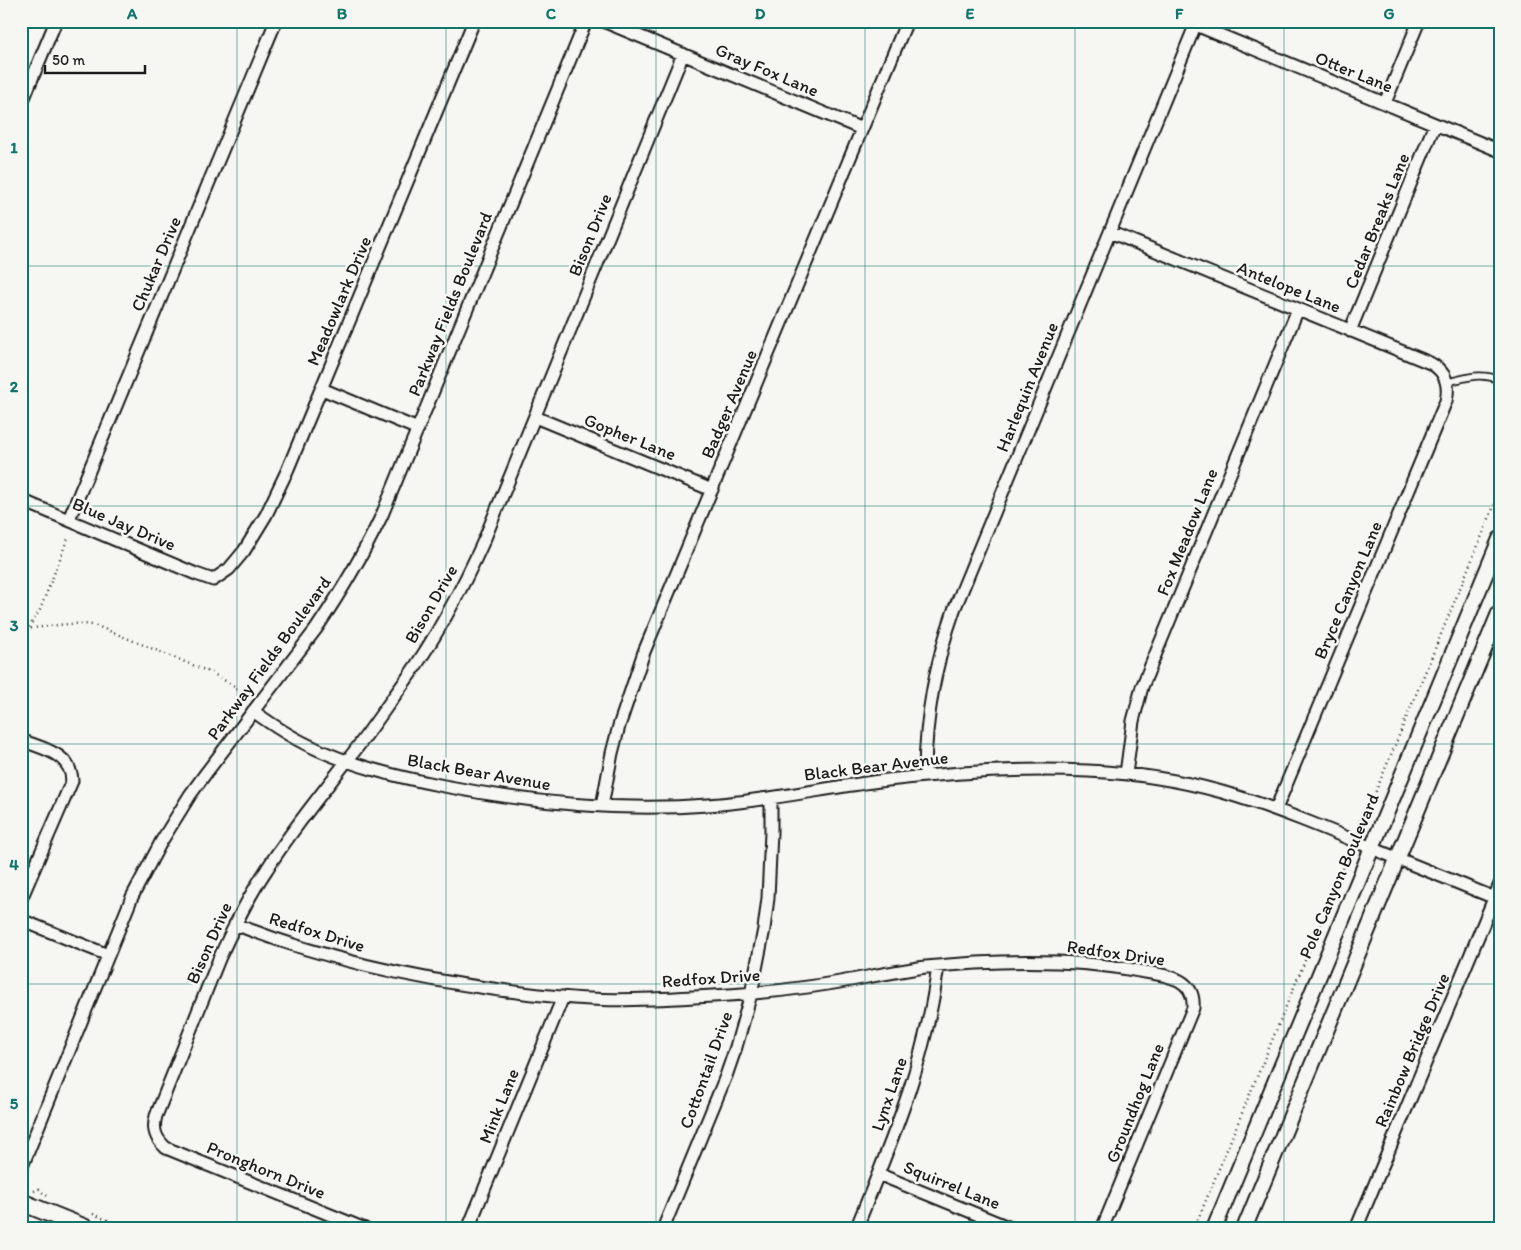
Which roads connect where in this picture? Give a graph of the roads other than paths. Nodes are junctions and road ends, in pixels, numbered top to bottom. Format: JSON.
{"nodes":[{"id":1,"x":56,"y":21,"type":"edge"},
{"id":2,"x":276,"y":21,"type":"edge"},
{"id":3,"x":474,"y":21,"type":"edge"},
{"id":4,"x":586,"y":21,"type":"edge"},
{"id":5,"x":603,"y":21,"type":"edge"},
{"id":6,"x":907,"y":21,"type":"edge"},
{"id":7,"x":1419,"y":21,"type":"edge"},
{"id":8,"x":1197,"y":23,"type":"edge"},
{"id":9,"x":683,"y":54,"type":"junction"},
{"id":10,"x":1385,"y":103,"type":"junction"},
{"id":11,"x":21,"y":105,"type":"edge"},
{"id":12,"x":1436,"y":124,"type":"junction"},
{"id":13,"x":862,"y":129,"type":"junction"},
{"id":14,"x":1500,"y":151,"type":"edge"},
{"id":15,"x":1110,"y":232,"type":"junction"},
{"id":16,"x":1298,"y":309,"type":"junction"},
{"id":17,"x":1350,"y":331,"type":"junction"},
{"id":18,"x":1500,"y":380,"type":"edge"},
{"id":19,"x":1447,"y":382,"type":"junction"},
{"id":20,"x":322,"y":389,"type":"junction"},
{"id":21,"x":535,"y":417,"type":"junction"},
{"id":22,"x":418,"y":429,"type":"junction"},
{"id":23,"x":712,"y":490,"type":"junction"},
{"id":24,"x":21,"y":500,"type":"edge"},
{"id":25,"x":69,"y":519,"type":"junction"},
{"id":26,"x":1500,"y":539,"type":"edge"},
{"id":27,"x":213,"y":580,"type":"joint"},
{"id":28,"x":1500,"y":611,"type":"edge"},
{"id":29,"x":253,"y":711,"type":"junction"},
{"id":30,"x":21,"y":740,"type":"edge"},
{"id":31,"x":347,"y":761,"type":"junction"},
{"id":32,"x":1126,"y":774,"type":"junction"},
{"id":33,"x":925,"y":776,"type":"junction"},
{"id":34,"x":770,"y":798,"type":"junction"},
{"id":35,"x":602,"y":806,"type":"junction"},
{"id":36,"x":1276,"y":809,"type":"junction"},
{"id":37,"x":1371,"y":848,"type":"junction"},
{"id":38,"x":1398,"y":858,"type":"junction"},
{"id":39,"x":1500,"y":884,"type":"edge"},
{"id":40,"x":21,"y":899,"type":"edge"},
{"id":41,"x":1497,"y":899,"type":"edge"},
{"id":42,"x":21,"y":920,"type":"edge"},
{"id":43,"x":236,"y":924,"type":"junction"},
{"id":44,"x":108,"y":955,"type":"junction"},
{"id":45,"x":938,"y":966,"type":"junction"},
{"id":46,"x":1190,"y":990,"type":"joint"},
{"id":47,"x":751,"y":994,"type":"junction"},
{"id":48,"x":563,"y":997,"type":"junction"},
{"id":49,"x":157,"y":1138,"type":"joint"},
{"id":50,"x":21,"y":1169,"type":"edge"},
{"id":51,"x":878,"y":1174,"type":"junction"},
{"id":52,"x":21,"y":1202,"type":"edge"},
{"id":53,"x":88,"y":1229,"type":"edge"},
{"id":54,"x":365,"y":1229,"type":"edge"},
{"id":55,"x":468,"y":1229,"type":"edge"},
{"id":56,"x":663,"y":1229,"type":"edge"},
{"id":57,"x":856,"y":1229,"type":"edge"},
{"id":58,"x":1013,"y":1229,"type":"edge"},
{"id":59,"x":1102,"y":1229,"type":"edge"},
{"id":60,"x":1214,"y":1229,"type":"edge"},
{"id":61,"x":1244,"y":1229,"type":"edge"},
{"id":62,"x":1356,"y":1229,"type":"edge"}],
"edges":[{"from":1,"to":11,"type":"street"},
{"from":2,"to":25,"type":"street","name":"Chukar Drive"},
{"from":3,"to":20,"type":"street","name":"Meadowlark Drive"},
{"from":4,"to":22,"type":"street","name":"Parkway Fields Boulevard"},
{"from":5,"to":9,"type":"street","name":"Gray Fox Lane"},
{"from":6,"to":13,"type":"street","name":"Badger Avenue"},
{"from":7,"to":10,"type":"street"},
{"from":8,"to":10,"type":"street","name":"Otter Lane"},
{"from":8,"to":15,"type":"street","name":"Harlequin Avenue"},
{"from":9,"to":13,"type":"street","name":"Gray Fox Lane"},
{"from":9,"to":21,"type":"street","name":"Bison Drive"},
{"from":10,"to":12,"type":"street","name":"Otter Lane"},
{"from":12,"to":14,"type":"street","name":"Otter Lane"},
{"from":12,"to":17,"type":"street","name":"Cedar Breaks Lane"},
{"from":13,"to":23,"type":"street","name":"Badger Avenue"},
{"from":15,"to":16,"type":"street","name":"Antelope Lane"},
{"from":15,"to":33,"type":"street","name":"Harlequin Avenue"},
{"from":16,"to":17,"type":"street","name":"Antelope Lane"},
{"from":16,"to":32,"type":"street","name":"Fox Meadow Lane"},
{"from":17,"to":19,"type":"street","name":"Antelope Lane"},
{"from":18,"to":19,"type":"lane"},
{"from":19,"to":36,"type":"street","name":"Bryce Canyon Lane"},
{"from":20,"to":22,"type":"street"},
{"from":20,"to":27,"type":"street","name":"Meadowlark Drive"},
{"from":21,"to":23,"type":"street","name":"Gopher Lane"},
{"from":21,"to":31,"type":"street","name":"Bison Drive"},
{"from":22,"to":29,"type":"street","name":"Parkway Fields Boulevard"},
{"from":23,"to":35,"type":"street","name":"Badger Avenue"},
{"from":24,"to":25,"type":"street","name":"Blue Jay Drive"},
{"from":25,"to":27,"type":"street","name":"Blue Jay Drive"},
{"from":26,"to":37,"type":"street","name":"Pole Canyon Boulevard"},
{"from":28,"to":38,"type":"street"},
{"from":29,"to":31,"type":"street","name":"Black Bear Avenue"},
{"from":29,"to":44,"type":"street","name":"Parkway Fields Boulevard"},
{"from":30,"to":40,"type":"street"},
{"from":31,"to":35,"type":"street","name":"Black Bear Avenue"},
{"from":31,"to":43,"type":"street","name":"Bison Drive"},
{"from":32,"to":33,"type":"street","name":"Black Bear Avenue"},
{"from":32,"to":36,"type":"street","name":"Black Bear Avenue"},
{"from":33,"to":34,"type":"street","name":"Black Bear Avenue"},
{"from":34,"to":35,"type":"street","name":"Black Bear Avenue"},
{"from":34,"to":47,"type":"street","name":"Cottontail Drive"},
{"from":36,"to":37,"type":"street","name":"Black Bear Avenue"},
{"from":37,"to":38,"type":"street","name":"Black Bear Avenue"},
{"from":37,"to":60,"type":"street","name":"Pole Canyon Boulevard"},
{"from":38,"to":41,"type":"street","name":"Black Bear Avenue"},
{"from":38,"to":61,"type":"street"},
{"from":39,"to":41,"type":"street","name":"Rainbow Bridge Drive"},
{"from":41,"to":62,"type":"street","name":"Rainbow Bridge Drive"},
{"from":42,"to":44,"type":"street"},
{"from":43,"to":48,"type":"street","name":"Redfox Drive"},
{"from":43,"to":49,"type":"street","name":"Bison Drive"},
{"from":44,"to":50,"type":"street","name":"Parkway Fields Boulevard"},
{"from":45,"to":46,"type":"street","name":"Redfox Drive"},
{"from":45,"to":47,"type":"street","name":"Redfox Drive"},
{"from":45,"to":51,"type":"street","name":"Lynx Lane"},
{"from":46,"to":59,"type":"street","name":"Groundhog Lane"},
{"from":47,"to":48,"type":"street","name":"Redfox Drive"},
{"from":47,"to":56,"type":"street","name":"Cottontail Drive"},
{"from":48,"to":55,"type":"street","name":"Mink Lane"},
{"from":49,"to":54,"type":"street","name":"Pronghorn Drive"},
{"from":51,"to":57,"type":"street","name":"Lynx Lane"},
{"from":51,"to":58,"type":"street","name":"Squirrel Lane"},
{"from":52,"to":53,"type":"main road"}]}
